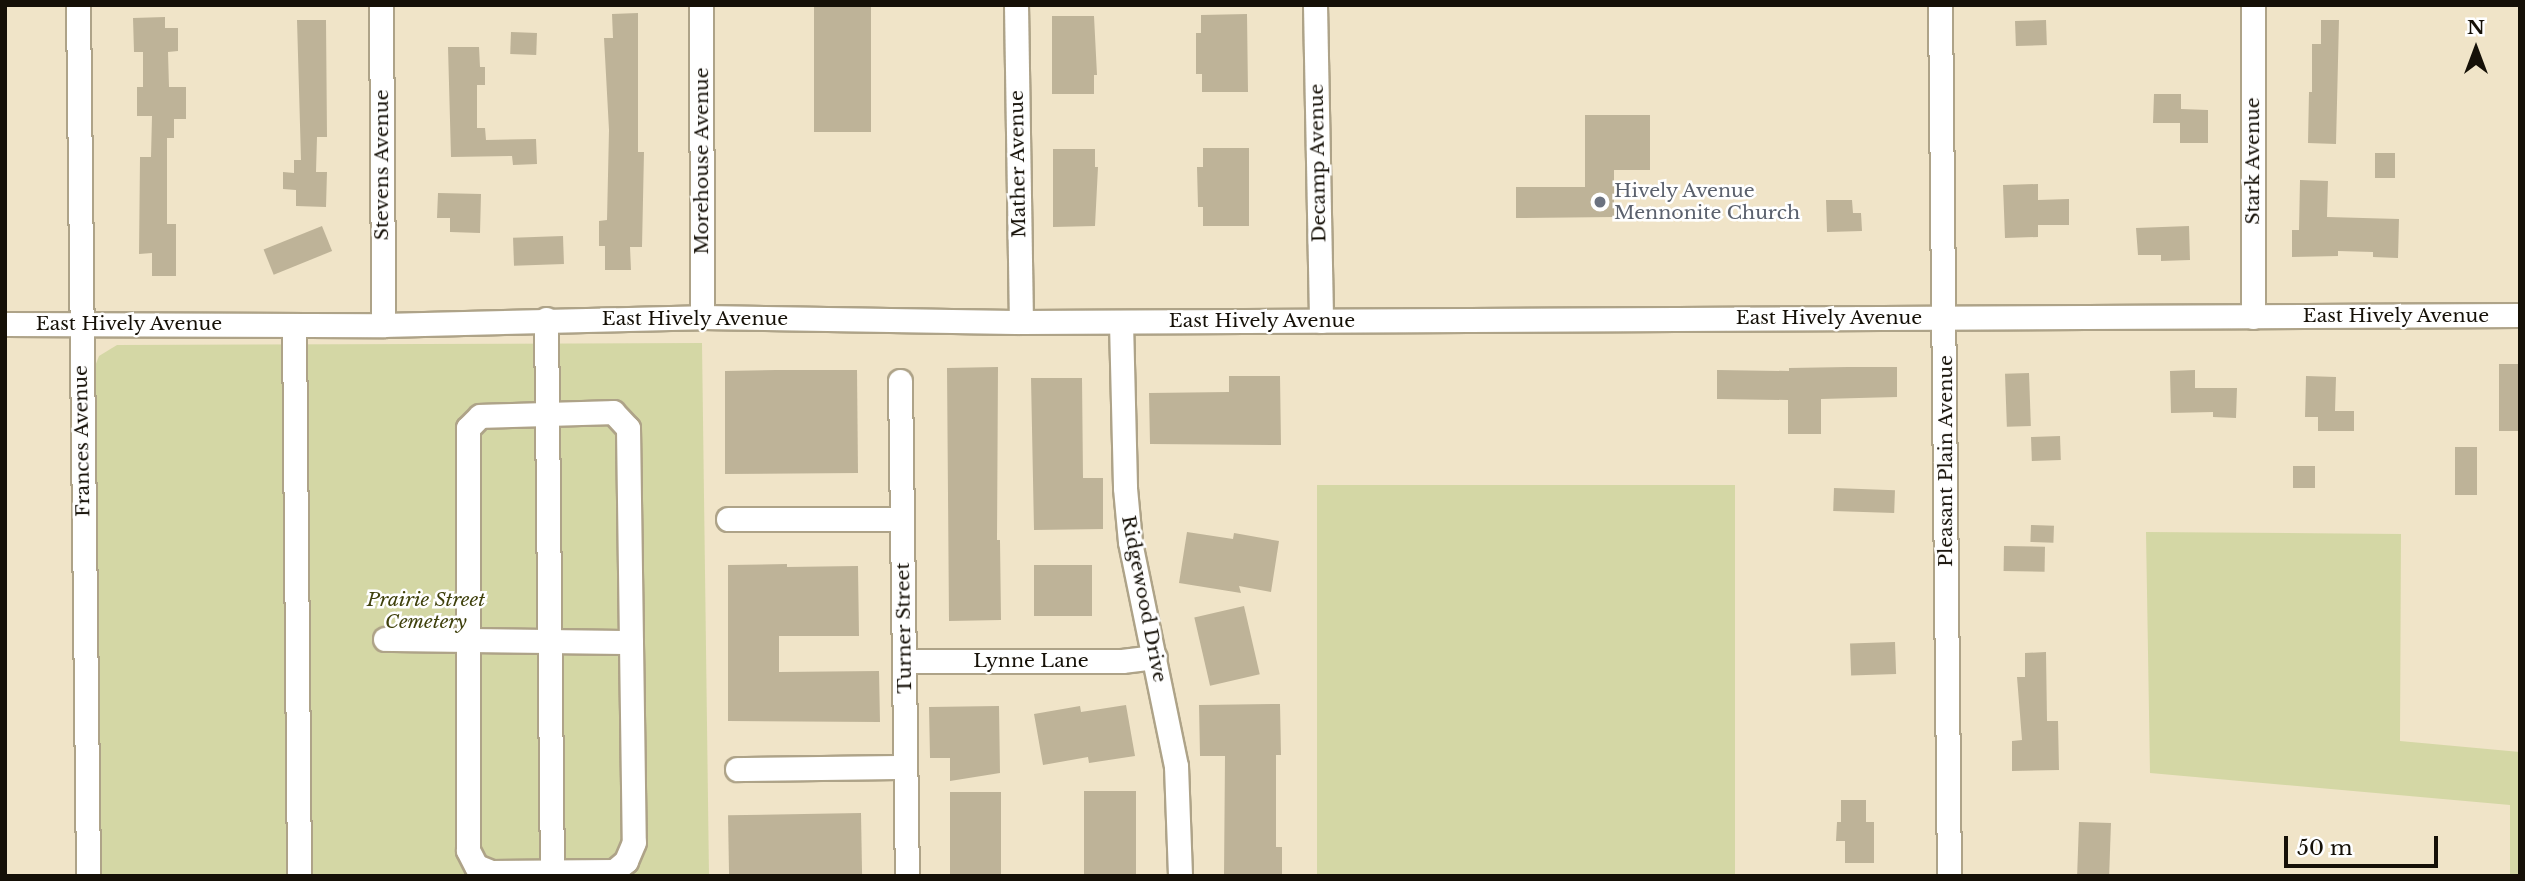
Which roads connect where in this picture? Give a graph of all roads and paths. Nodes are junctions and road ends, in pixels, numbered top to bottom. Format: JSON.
{"nodes":[{"id":1,"x":78,"y":5,"type":"edge"},
{"id":2,"x":382,"y":5,"type":"edge"},
{"id":3,"x":701,"y":5,"type":"edge"},
{"id":4,"x":1016,"y":5,"type":"edge"},
{"id":5,"x":1315,"y":5,"type":"edge"},
{"id":6,"x":1940,"y":5,"type":"edge"},
{"id":7,"x":2253,"y":5,"type":"edge"},
{"id":8,"x":2520,"y":315,"type":"edge"},
{"id":9,"x":702,"y":317,"type":"junction"},
{"id":10,"x":2253,"y":317,"type":"junction"},
{"id":11,"x":1944,"y":318,"type":"junction"},
{"id":12,"x":546,"y":319,"type":"junction"},
{"id":13,"x":1321,"y":321,"type":"junction"},
{"id":14,"x":1021,"y":322,"type":"junction"},
{"id":15,"x":1121,"y":322,"type":"junction"},
{"id":16,"x":80,"y":323,"type":"junction"},
{"id":17,"x":5,"y":324,"type":"edge"},
{"id":18,"x":294,"y":325,"type":"junction"},
{"id":19,"x":383,"y":325,"type":"junction"},
{"id":20,"x":900,"y":381,"type":"dead end"},
{"id":21,"x":546,"y":416,"type":"junction"},
{"id":22,"x":728,"y":519,"type":"dead end"},
{"id":23,"x":902,"y":519,"type":"junction"},
{"id":24,"x":385,"y":639,"type":"dead end"},
{"id":25,"x":470,"y":641,"type":"junction"},
{"id":26,"x":631,"y":642,"type":"junction"},
{"id":27,"x":548,"y":643,"type":"junction"},
{"id":28,"x":1155,"y":657,"type":"junction"},
{"id":29,"x":906,"y":662,"type":"junction"},
{"id":30,"x":905,"y":766,"type":"junction"},
{"id":31,"x":737,"y":769,"type":"dead end"},
{"id":32,"x":552,"y":874,"type":"edge"},
{"id":33,"x":88,"y":876,"type":"edge"},
{"id":34,"x":299,"y":876,"type":"edge"},
{"id":35,"x":907,"y":876,"type":"edge"},
{"id":36,"x":1180,"y":876,"type":"edge"},
{"id":37,"x":1949,"y":876,"type":"edge"}],
"edges":[{"from":1,"to":16,"type":"street","name":"Frances Avenue"},
{"from":2,"to":19,"type":"street","name":"Stevens Avenue"},
{"from":3,"to":9,"type":"street","name":"Morehouse Avenue"},
{"from":4,"to":14,"type":"street","name":"Mather Avenue"},
{"from":5,"to":13,"type":"street","name":"Decamp Avenue"},
{"from":6,"to":11,"type":"street","name":"Pleasant Plain Avenue"},
{"from":7,"to":10,"type":"street","name":"Stark Avenue"},
{"from":8,"to":10,"type":"street","name":"East Hively Avenue"},
{"from":9,"to":12,"type":"street","name":"East Hively Avenue"},
{"from":9,"to":14,"type":"street","name":"East Hively Avenue"},
{"from":10,"to":11,"type":"street","name":"East Hively Avenue"},
{"from":11,"to":13,"type":"street","name":"East Hively Avenue"},
{"from":11,"to":37,"type":"street","name":"Pleasant Plain Avenue"},
{"from":12,"to":19,"type":"street","name":"East Hively Avenue"},
{"from":12,"to":21,"type":"street"},
{"from":13,"to":15,"type":"street","name":"East Hively Avenue"},
{"from":14,"to":15,"type":"street","name":"East Hively Avenue"},
{"from":15,"to":28,"type":"street","name":"Ridgewood Drive"},
{"from":16,"to":17,"type":"street","name":"East Hively Avenue"},
{"from":16,"to":18,"type":"street","name":"East Hively Avenue"},
{"from":16,"to":33,"type":"street","name":"Frances Avenue"},
{"from":18,"to":19,"type":"street","name":"East Hively Avenue"},
{"from":18,"to":34,"type":"street"},
{"from":20,"to":23,"type":"street","name":"Turner Street"},
{"from":21,"to":25,"type":"street"},
{"from":21,"to":26,"type":"street"},
{"from":21,"to":27,"type":"street"},
{"from":22,"to":23,"type":"street"},
{"from":23,"to":29,"type":"street","name":"Turner Street"},
{"from":24,"to":25,"type":"street"},
{"from":25,"to":27,"type":"street"},
{"from":25,"to":32,"type":"street"},
{"from":26,"to":27,"type":"street"},
{"from":26,"to":32,"type":"street"},
{"from":27,"to":32,"type":"street"},
{"from":28,"to":29,"type":"street","name":"Lynne Lane"},
{"from":28,"to":36,"type":"street","name":"Ridgewood Drive"},
{"from":29,"to":30,"type":"street","name":"Turner Street"},
{"from":30,"to":31,"type":"street"},
{"from":30,"to":35,"type":"street","name":"Turner Street"}]}
